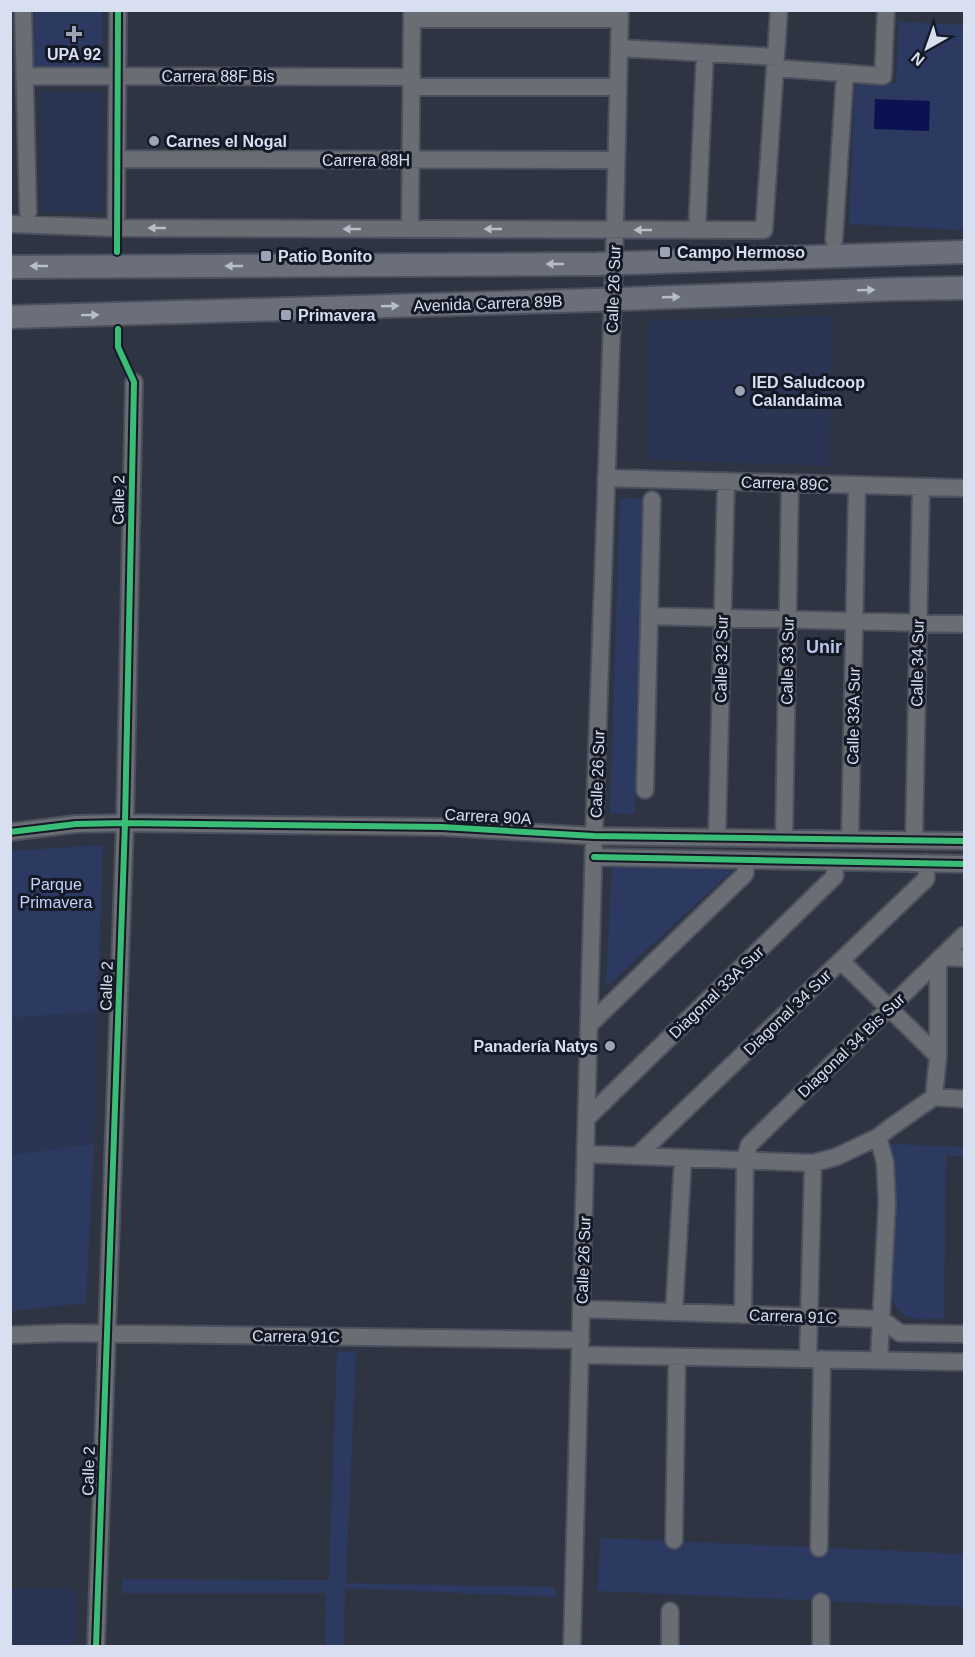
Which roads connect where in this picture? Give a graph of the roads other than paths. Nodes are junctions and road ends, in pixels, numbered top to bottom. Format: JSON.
{"nodes":[{"id":1,"x":23,"y":10,"type":"edge"},
{"id":2,"x":118,"y":10,"type":"edge"},
{"id":3,"x":779,"y":10,"type":"edge"},
{"id":4,"x":886,"y":10,"type":"edge"},
{"id":5,"x":412,"y":15,"type":"edge"},
{"id":6,"x":620,"y":15,"type":"edge"},
{"id":7,"x":17,"y":39,"type":"edge"},
{"id":8,"x":619,"y":48,"type":"junction"},
{"id":9,"x":705,"y":53,"type":"junction"},
{"id":10,"x":775,"y":63,"type":"junction"},
{"id":11,"x":845,"y":73,"type":"junction"},
{"id":12,"x":25,"y":76,"type":"junction"},
{"id":13,"x":117,"y":76,"type":"junction"},
{"id":14,"x":411,"y":82,"type":"junction"},
{"id":15,"x":618,"y":87,"type":"junction"},
{"id":16,"x":117,"y":159,"type":"junction"},
{"id":17,"x":411,"y":160,"type":"junction"},
{"id":18,"x":616,"y":160,"type":"junction"},
{"id":19,"x":28,"y":212,"type":"dead end"},
{"id":20,"x":10,"y":224,"type":"edge"},
{"id":21,"x":117,"y":228,"type":"junction"},
{"id":22,"x":410,"y":229,"type":"junction"},
{"id":23,"x":615,"y":230,"type":"junction"},
{"id":24,"x":697,"y":230,"type":"junction"},
{"id":25,"x":834,"y":240,"type":"dead end"},
{"id":26,"x":964,"y":252,"type":"edge"},
{"id":27,"x":614,"y":264,"type":"junction"},
{"id":28,"x":10,"y":267,"type":"edge"},
{"id":29,"x":964,"y":288,"type":"edge"},
{"id":30,"x":612,"y":300,"type":"junction"},
{"id":31,"x":10,"y":317,"type":"edge"},
{"id":32,"x":134,"y":382,"type":"dead end"},
{"id":33,"x":606,"y":478,"type":"junction"},
{"id":34,"x":726,"y":481,"type":"junction"},
{"id":35,"x":790,"y":483,"type":"junction"},
{"id":36,"x":857,"y":485,"type":"junction"},
{"id":37,"x":921,"y":487,"type":"junction"},
{"id":38,"x":964,"y":488,"type":"edge"},
{"id":39,"x":652,"y":500,"type":"dead end"},
{"id":40,"x":649,"y":616,"type":"junction"},
{"id":41,"x":722,"y":618,"type":"junction"},
{"id":42,"x":787,"y":619,"type":"junction"},
{"id":43,"x":854,"y":621,"type":"junction"},
{"id":44,"x":918,"y":623,"type":"junction"},
{"id":45,"x":964,"y":624,"type":"edge"},
{"id":46,"x":645,"y":790,"type":"dead end"},
{"id":47,"x":125,"y":823,"type":"junction"},
{"id":48,"x":10,"y":832,"type":"edge"},
{"id":49,"x":594,"y":836,"type":"junction"},
{"id":50,"x":717,"y":837,"type":"junction"},
{"id":51,"x":784,"y":838,"type":"junction"},
{"id":52,"x":850,"y":839,"type":"junction"},
{"id":53,"x":914,"y":840,"type":"junction"},
{"id":54,"x":964,"y":841,"type":"edge"},
{"id":55,"x":594,"y":857,"type":"junction"},
{"id":56,"x":746,"y":860,"type":"junction"},
{"id":57,"x":834,"y":861,"type":"junction"},
{"id":58,"x":927,"y":863,"type":"junction"},
{"id":59,"x":964,"y":864,"type":"edge"},
{"id":60,"x":964,"y":934,"type":"edge"},
{"id":61,"x":940,"y":958,"type":"junction"},
{"id":62,"x":964,"y":958,"type":"edge"},
{"id":63,"x":841,"y":961,"type":"junction"},
{"id":64,"x":890,"y":1007,"type":"junction"},
{"id":65,"x":589,"y":1025,"type":"junction"},
{"id":66,"x":938,"y":1056,"type":"junction"},
{"id":67,"x":934,"y":1097,"type":"junction"},
{"id":68,"x":964,"y":1099,"type":"edge"},
{"id":69,"x":587,"y":1118,"type":"junction"},
{"id":70,"x":878,"y":1137,"type":"junction"},
{"id":71,"x":586,"y":1154,"type":"junction"},
{"id":72,"x":637,"y":1156,"type":"junction"},
{"id":73,"x":683,"y":1158,"type":"junction"},
{"id":74,"x":745,"y":1160,"type":"junction"},
{"id":75,"x":813,"y":1163,"type":"junction"},
{"id":76,"x":581,"y":1309,"type":"junction"},
{"id":77,"x":674,"y":1312,"type":"junction"},
{"id":78,"x":743,"y":1315,"type":"junction"},
{"id":79,"x":809,"y":1317,"type":"junction"},
{"id":80,"x":880,"y":1319,"type":"junction"},
{"id":81,"x":107,"y":1334,"type":"junction"},
{"id":82,"x":964,"y":1334,"type":"edge"},
{"id":83,"x":10,"y":1335,"type":"edge"},
{"id":84,"x":580,"y":1348,"type":"junction"},
{"id":85,"x":677,"y":1357,"type":"junction"},
{"id":86,"x":815,"y":1359,"type":"junction"},
{"id":87,"x":879,"y":1360,"type":"junction"},
{"id":88,"x":964,"y":1362,"type":"edge"},
{"id":89,"x":674,"y":1540,"type":"dead end"},
{"id":90,"x":819,"y":1548,"type":"dead end"},
{"id":91,"x":821,"y":1602,"type":"dead end"},
{"id":92,"x":670,"y":1611,"type":"dead end"},
{"id":93,"x":96,"y":1647,"type":"edge"},
{"id":94,"x":572,"y":1647,"type":"edge"},
{"id":95,"x":670,"y":1647,"type":"edge"},
{"id":96,"x":821,"y":1647,"type":"edge"}],
"edges":[{"from":1,"to":7,"type":"street"},
{"from":2,"to":13,"type":"street"},
{"from":3,"to":10,"type":"street"},
{"from":4,"to":11,"type":"street"},
{"from":5,"to":6,"type":"street"},
{"from":5,"to":14,"type":"street"},
{"from":6,"to":8,"type":"street","name":"Calle 26 Sur"},
{"from":7,"to":12,"type":"street"},
{"from":8,"to":9,"type":"street"},
{"from":8,"to":15,"type":"street","name":"Calle 26 Sur"},
{"from":9,"to":10,"type":"street"},
{"from":9,"to":24,"type":"street"},
{"from":10,"to":11,"type":"street"},
{"from":10,"to":24,"type":"street"},
{"from":11,"to":25,"type":"street"},
{"from":12,"to":13,"type":"street","name":"Carrera 88F Bis"},
{"from":12,"to":19,"type":"street"},
{"from":13,"to":14,"type":"street","name":"Carrera 88F Bis"},
{"from":13,"to":16,"type":"street"},
{"from":14,"to":15,"type":"street","name":"Carrera 88F Bis"},
{"from":14,"to":17,"type":"street"},
{"from":15,"to":18,"type":"street","name":"Calle 26 Sur"},
{"from":16,"to":17,"type":"street","name":"Carrera 88H"},
{"from":16,"to":21,"type":"street"},
{"from":17,"to":18,"type":"street","name":"Carrera 88H"},
{"from":17,"to":22,"type":"street"},
{"from":18,"to":23,"type":"street","name":"Calle 26 Sur"},
{"from":20,"to":21,"type":"street"},
{"from":22,"to":21,"type":"street","one_way":true},
{"from":23,"to":22,"type":"street","one_way":true},
{"from":24,"to":23,"type":"street","one_way":true},
{"from":23,"to":27,"type":"street","name":"Calle 26 Sur"},
{"from":26,"to":27,"type":"main road"},
{"from":27,"to":28,"type":"main road","one_way":true},
{"from":27,"to":30,"type":"street","name":"Calle 26 Sur"},
{"from":30,"to":29,"type":"main road","name":"Avenida Carrera 89B","one_way":true},
{"from":31,"to":30,"type":"main road","name":"Avenida Carrera 89B","one_way":true},
{"from":30,"to":33,"type":"street","name":"Calle 26 Sur"},
{"from":32,"to":47,"type":"street","name":"Calle 2"},
{"from":33,"to":34,"type":"street","name":"Carrera 89C"},
{"from":33,"to":49,"type":"street","name":"Calle 26 Sur"},
{"from":34,"to":35,"type":"street","name":"Carrera 89C"},
{"from":34,"to":41,"type":"street","name":"Calle 32 Sur"},
{"from":35,"to":36,"type":"street","name":"Carrera 89C"},
{"from":35,"to":42,"type":"street","name":"Calle 33 Sur"},
{"from":36,"to":37,"type":"street","name":"Carrera 89C"},
{"from":36,"to":43,"type":"street","name":"Calle 33A Sur"},
{"from":37,"to":38,"type":"street","name":"Carrera 89C"},
{"from":37,"to":44,"type":"street","name":"Calle 34 Sur"},
{"from":39,"to":40,"type":"street"},
{"from":40,"to":41,"type":"street"},
{"from":40,"to":46,"type":"street"},
{"from":41,"to":42,"type":"street"},
{"from":41,"to":50,"type":"street","name":"Calle 32 Sur"},
{"from":42,"to":43,"type":"street"},
{"from":42,"to":51,"type":"street","name":"Calle 33 Sur"},
{"from":43,"to":44,"type":"street"},
{"from":43,"to":52,"type":"street","name":"Calle 33A Sur"},
{"from":44,"to":45,"type":"street"},
{"from":44,"to":53,"type":"street","name":"Calle 34 Sur"},
{"from":47,"to":48,"type":"street","name":"Carrera 90A"},
{"from":47,"to":49,"type":"street","name":"Carrera 90A"},
{"from":47,"to":81,"type":"street","name":"Calle 2"},
{"from":49,"to":50,"type":"street","name":"Carrera 90A"},
{"from":49,"to":55,"type":"street","name":"Calle 26 Sur"},
{"from":50,"to":51,"type":"street","name":"Carrera 90A"},
{"from":51,"to":52,"type":"street","name":"Carrera 90A"},
{"from":52,"to":53,"type":"street","name":"Carrera 90A"},
{"from":53,"to":54,"type":"street","name":"Carrera 90A"},
{"from":55,"to":56,"type":"street"},
{"from":55,"to":65,"type":"street","name":"Calle 26 Sur"},
{"from":56,"to":57,"type":"street"},
{"from":56,"to":65,"type":"street"},
{"from":57,"to":58,"type":"street"},
{"from":57,"to":69,"type":"street","name":"Diagonal 33A Sur"},
{"from":58,"to":59,"type":"street"},
{"from":58,"to":63,"type":"street","name":"Diagonal 34 Sur"},
{"from":60,"to":61,"type":"street","name":"Diagonal 34 Bis Sur"},
{"from":61,"to":62,"type":"street"},
{"from":61,"to":64,"type":"street","name":"Diagonal 34 Bis Sur"},
{"from":61,"to":66,"type":"street"},
{"from":63,"to":64,"type":"street"},
{"from":63,"to":72,"type":"street","name":"Diagonal 34 Sur"},
{"from":64,"to":66,"type":"street"},
{"from":64,"to":74,"type":"street","name":"Diagonal 34 Bis Sur"},
{"from":65,"to":69,"type":"street","name":"Calle 26 Sur"},
{"from":66,"to":67,"type":"street"},
{"from":67,"to":68,"type":"street"},
{"from":67,"to":70,"type":"street"},
{"from":69,"to":71,"type":"street","name":"Calle 26 Sur"},
{"from":70,"to":75,"type":"street"},
{"from":70,"to":80,"type":"street"},
{"from":71,"to":72,"type":"street"},
{"from":71,"to":76,"type":"street","name":"Calle 26 Sur"},
{"from":72,"to":73,"type":"street"},
{"from":73,"to":74,"type":"street"},
{"from":73,"to":77,"type":"street"},
{"from":74,"to":75,"type":"street"},
{"from":74,"to":78,"type":"street"},
{"from":75,"to":79,"type":"street"},
{"from":76,"to":77,"type":"street","name":"Carrera 91C"},
{"from":76,"to":84,"type":"street","name":"Calle 26 Sur"},
{"from":77,"to":78,"type":"street","name":"Carrera 91C"},
{"from":78,"to":79,"type":"street","name":"Carrera 91C"},
{"from":79,"to":80,"type":"street","name":"Carrera 91C"},
{"from":79,"to":86,"type":"street"},
{"from":80,"to":82,"type":"street","name":"Carrera 91C"},
{"from":80,"to":87,"type":"street"},
{"from":81,"to":83,"type":"street","name":"Carrera 91C"},
{"from":81,"to":84,"type":"street","name":"Carrera 91C"},
{"from":81,"to":93,"type":"street","name":"Calle 2"},
{"from":84,"to":85,"type":"street","name":"Carrera 91C"},
{"from":84,"to":94,"type":"street","name":"Calle 26 Sur"},
{"from":85,"to":86,"type":"street","name":"Carrera 91C"},
{"from":85,"to":89,"type":"street"},
{"from":86,"to":87,"type":"street","name":"Carrera 91C"},
{"from":86,"to":90,"type":"street"},
{"from":87,"to":88,"type":"street","name":"Carrera 91C"},
{"from":91,"to":96,"type":"street"},
{"from":92,"to":95,"type":"street"}]}
